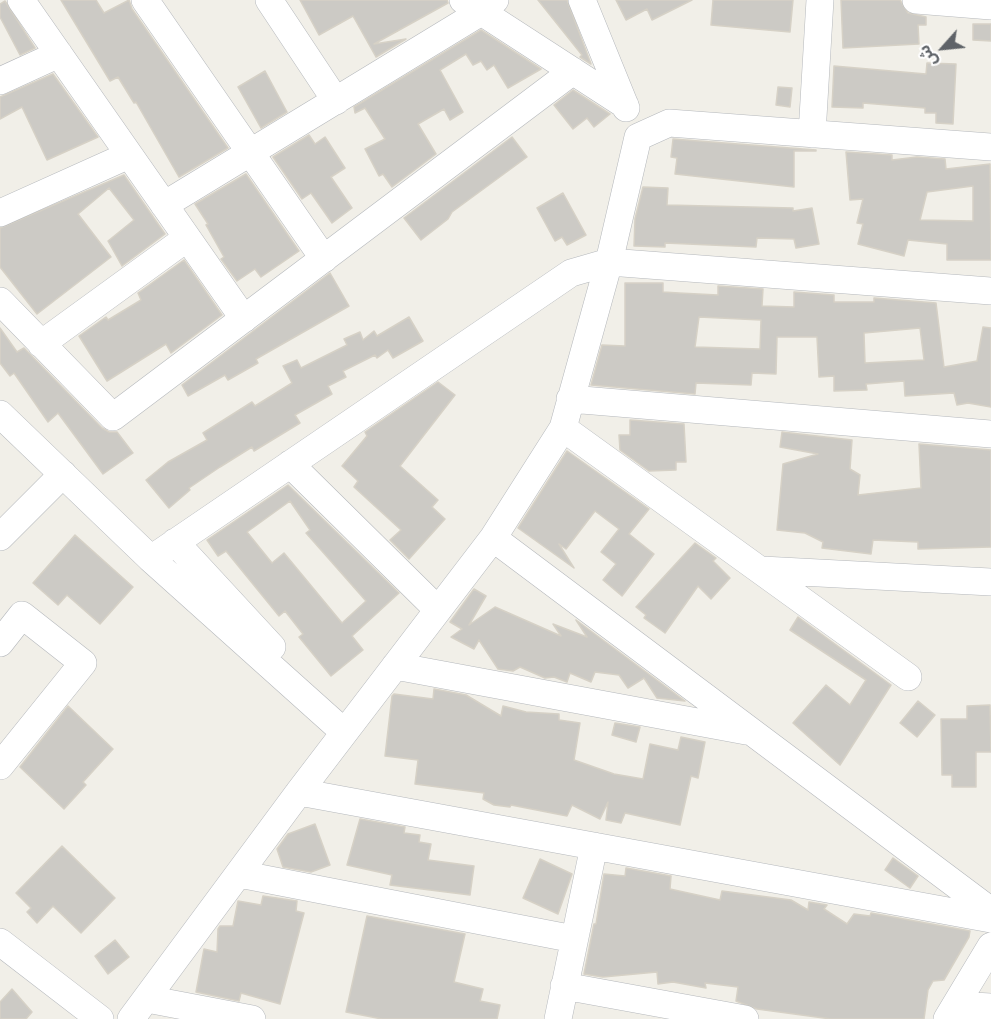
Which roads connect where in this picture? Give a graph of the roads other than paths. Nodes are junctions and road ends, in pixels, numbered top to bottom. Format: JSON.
{"nodes":[{"id":1,"x":21,"y":0,"type":"edge"},
{"id":2,"x":145,"y":0,"type":"edge"},
{"id":3,"x":269,"y":0,"type":"edge"},
{"id":4,"x":582,"y":0,"type":"edge"},
{"id":5,"x":820,"y":0,"type":"edge"},
{"id":6,"x":916,"y":0,"type":"edge"},
{"id":7,"x":480,"y":4,"type":"edge"},
{"id":8,"x":991,"y":6,"type":"edge"},
{"id":9,"x":59,"y":54,"type":"junction"},
{"id":10,"x":573,"y":71,"type":"junction"},
{"id":11,"x":0,"y":81,"type":"edge"},
{"id":12,"x":336,"y":101,"type":"junction"},
{"id":13,"x":625,"y":105,"type":"junction"},
{"id":14,"x":812,"y":134,"type":"junction"},
{"id":15,"x":638,"y":136,"type":"junction"},
{"id":16,"x":991,"y":147,"type":"edge"},
{"id":17,"x":251,"y":153,"type":"junction"},
{"id":18,"x":129,"y":155,"type":"junction"},
{"id":19,"x":164,"y":205,"type":"junction"},
{"id":20,"x":0,"y":213,"type":"edge"},
{"id":21,"x":187,"y":238,"type":"junction"},
{"id":22,"x":324,"y":259,"type":"junction"},
{"id":23,"x":609,"y":262,"type":"junction"},
{"id":24,"x":991,"y":291,"type":"edge"},
{"id":25,"x":0,"y":301,"type":"edge"},
{"id":26,"x":244,"y":319,"type":"junction"},
{"id":27,"x":41,"y":344,"type":"junction"},
{"id":28,"x":570,"y":399,"type":"junction"},
{"id":29,"x":0,"y":414,"type":"edge"},
{"id":30,"x":562,"y":428,"type":"junction"},
{"id":31,"x":991,"y":434,"type":"edge"},
{"id":32,"x":290,"y":464,"type":"junction"},
{"id":33,"x":63,"y":474,"type":"junction"},
{"id":34,"x":0,"y":537,"type":"edge"},
{"id":35,"x":493,"y":538,"type":"junction"},
{"id":36,"x":175,"y":542,"type":"junction"},
{"id":37,"x":151,"y":559,"type":"junction"},
{"id":38,"x":762,"y":570,"type":"junction"},
{"id":39,"x":991,"y":582,"type":"edge"},
{"id":40,"x":438,"y":610,"type":"junction"},
{"id":41,"x":0,"y":643,"type":"edge"},
{"id":42,"x":394,"y":666,"type":"junction"},
{"id":43,"x":908,"y":677,"type":"dead end"},
{"id":44,"x":288,"y":682,"type":"junction"},
{"id":45,"x":344,"y":732,"type":"junction"},
{"id":46,"x":753,"y":733,"type":"junction"},
{"id":47,"x":0,"y":766,"type":"edge"},
{"id":48,"x":299,"y":792,"type":"junction"},
{"id":49,"x":594,"y":846,"type":"junction"},
{"id":50,"x":239,"y":874,"type":"junction"},
{"id":51,"x":991,"y":910,"type":"edge"},
{"id":52,"x":991,"y":919,"type":"edge"},
{"id":53,"x":574,"y":939,"type":"junction"},
{"id":54,"x":0,"y":942,"type":"edge"},
{"id":55,"x":991,"y":946,"type":"edge"},
{"id":56,"x":564,"y":986,"type":"junction"},
{"id":57,"x":139,"y":1009,"type":"edge"},
{"id":58,"x":971,"y":1011,"type":"edge"},
{"id":59,"x":100,"y":1019,"type":"edge"},
{"id":60,"x":252,"y":1019,"type":"edge"},
{"id":61,"x":558,"y":1019,"type":"edge"},
{"id":62,"x":743,"y":1019,"type":"edge"}],
"edges":[{"from":1,"to":9,"type":"street"},
{"from":2,"to":17,"type":"street"},
{"from":3,"to":12,"type":"street"},
{"from":4,"to":13,"type":"street"},
{"from":5,"to":14,"type":"street"},
{"from":6,"to":8,"type":"street"},
{"from":7,"to":10,"type":"street"},
{"from":7,"to":12,"type":"street"},
{"from":9,"to":11,"type":"street"},
{"from":9,"to":18,"type":"street"},
{"from":10,"to":13,"type":"street"},
{"from":10,"to":22,"type":"street"},
{"from":12,"to":17,"type":"street"},
{"from":13,"to":15,"type":"street"},
{"from":14,"to":15,"type":"street"},
{"from":14,"to":16,"type":"street"},
{"from":15,"to":23,"type":"street"},
{"from":17,"to":19,"type":"street"},
{"from":17,"to":22,"type":"street"},
{"from":18,"to":19,"type":"street"},
{"from":18,"to":20,"type":"street"},
{"from":19,"to":21,"type":"street"},
{"from":21,"to":26,"type":"street"},
{"from":21,"to":27,"type":"street"},
{"from":22,"to":26,"type":"street"},
{"from":23,"to":24,"type":"street"},
{"from":23,"to":28,"type":"street"},
{"from":23,"to":32,"type":"street"},
{"from":25,"to":27,"type":"street"},
{"from":26,"to":27,"type":"street"},
{"from":28,"to":30,"type":"street"},
{"from":28,"to":31,"type":"street"},
{"from":29,"to":33,"type":"street"},
{"from":30,"to":35,"type":"street"},
{"from":30,"to":38,"type":"street"},
{"from":32,"to":36,"type":"street"},
{"from":32,"to":40,"type":"street"},
{"from":33,"to":34,"type":"street"},
{"from":33,"to":37,"type":"street"},
{"from":35,"to":40,"type":"street"},
{"from":35,"to":46,"type":"street"},
{"from":36,"to":37,"type":"street"},
{"from":36,"to":44,"type":"street"},
{"from":37,"to":44,"type":"street"},
{"from":38,"to":39,"type":"street"},
{"from":38,"to":43,"type":"street"},
{"from":40,"to":42,"type":"street"},
{"from":41,"to":47,"type":"street"},
{"from":42,"to":45,"type":"street"},
{"from":42,"to":46,"type":"street"},
{"from":44,"to":45,"type":"street"},
{"from":45,"to":48,"type":"street"},
{"from":46,"to":51,"type":"street"},
{"from":48,"to":49,"type":"street"},
{"from":48,"to":50,"type":"street"},
{"from":49,"to":52,"type":"street"},
{"from":49,"to":53,"type":"street"},
{"from":50,"to":53,"type":"street"},
{"from":50,"to":57,"type":"street"},
{"from":53,"to":56,"type":"street"},
{"from":54,"to":59,"type":"street"},
{"from":55,"to":58,"type":"street"},
{"from":56,"to":61,"type":"street"},
{"from":56,"to":62,"type":"street"},
{"from":57,"to":60,"type":"street"}]}
